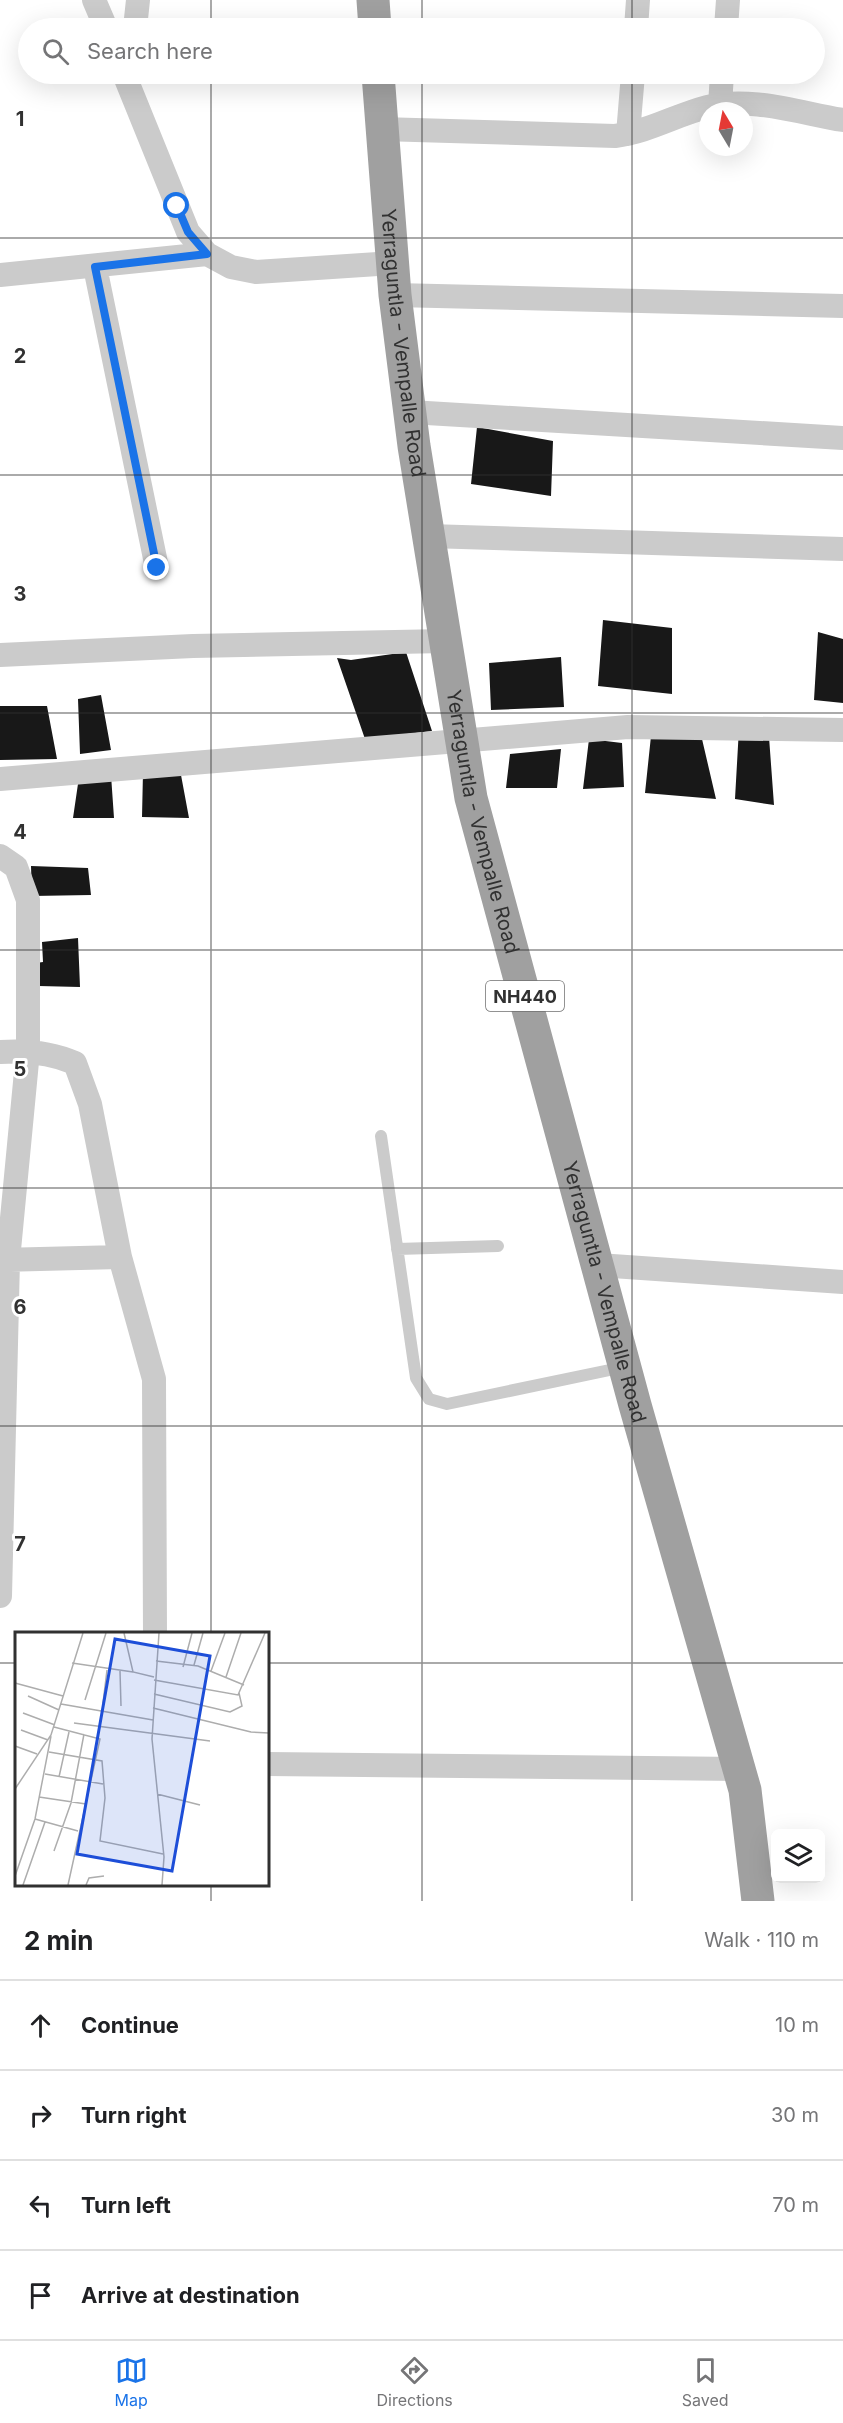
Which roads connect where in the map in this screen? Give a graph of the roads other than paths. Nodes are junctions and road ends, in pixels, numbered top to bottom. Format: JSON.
{"nodes":[{"id":1,"x":94,"y":0,"type":"edge"},
{"id":2,"x":138,"y":0,"type":"edge"},
{"id":3,"x":373,"y":0,"type":"edge"},
{"id":4,"x":638,"y":0,"type":"edge"},
{"id":5,"x":728,"y":0,"type":"edge"},
{"id":6,"x":102,"y":18,"type":"edge"},
{"id":7,"x":136,"y":18,"type":"edge"},
{"id":8,"x":374,"y":18,"type":"edge"},
{"id":9,"x":637,"y":18,"type":"edge"},
{"id":10,"x":727,"y":18,"type":"edge"},
{"id":11,"x":130,"y":84,"type":"edge"},
{"id":12,"x":379,"y":84,"type":"edge"},
{"id":13,"x":632,"y":84,"type":"edge"},
{"id":14,"x":721,"y":84,"type":"edge"},
{"id":15,"x":720,"y":102,"type":"edge"},
{"id":16,"x":753,"y":105,"type":"edge"},
{"id":17,"x":699,"y":112,"type":"edge"},
{"id":18,"x":843,"y":120,"type":"edge"},
{"id":19,"x":381,"y":129,"type":"junction"},
{"id":20,"x":628,"y":134,"type":"junction"},
{"id":21,"x":207,"y":254,"type":"junction"},
{"id":22,"x":393,"y":263,"type":"junction"},
{"id":23,"x":95,"y":267,"type":"junction"},
{"id":24,"x":0,"y":275,"type":"edge"},
{"id":25,"x":395,"y":295,"type":"junction"},
{"id":26,"x":843,"y":306,"type":"edge"},
{"id":27,"x":410,"y":412,"type":"junction"},
{"id":28,"x":843,"y":438,"type":"edge"},
{"id":29,"x":429,"y":536,"type":"junction"},
{"id":30,"x":843,"y":549,"type":"edge"},
{"id":31,"x":157,"y":568,"type":"dead end"},
{"id":32,"x":446,"y":641,"type":"junction"},
{"id":33,"x":0,"y":655,"type":"edge"},
{"id":34,"x":843,"y":730,"type":"edge"},
{"id":35,"x":462,"y":741,"type":"junction"},
{"id":36,"x":0,"y":779,"type":"edge"},
{"id":37,"x":0,"y":856,"type":"edge"},
{"id":38,"x":28,"y":1051,"type":"junction"},
{"id":39,"x":0,"y":1052,"type":"edge"},
{"id":40,"x":381,"y":1136,"type":"dead end"},
{"id":41,"x":498,"y":1246,"type":"dead end"},
{"id":42,"x":397,"y":1249,"type":"junction"},
{"id":43,"x":120,"y":1257,"type":"junction"},
{"id":44,"x":4,"y":1260,"type":"edge"},
{"id":45,"x":598,"y":1265,"type":"junction"},
{"id":46,"x":843,"y":1282,"type":"edge"},
{"id":47,"x":625,"y":1367,"type":"junction"},
{"id":48,"x":2,"y":1459,"type":"edge"},
{"id":49,"x":0,"y":1596,"type":"edge"},
{"id":50,"x":155,"y":1632,"type":"edge"},
{"id":51,"x":268,"y":1764,"type":"edge"},
{"id":52,"x":740,"y":1770,"type":"junction"},
{"id":53,"x":758,"y":1901,"type":"edge"}],
"edges":[{"from":1,"to":6,"type":"street"},
{"from":2,"to":7,"type":"street"},
{"from":3,"to":8,"type":"highway"},
{"from":4,"to":9,"type":"street"},
{"from":5,"to":10,"type":"street"},
{"from":11,"to":21,"type":"street"},
{"from":12,"to":19,"type":"highway","name":"Yerraguntla - Vempalle Road","number":"NH440"},
{"from":13,"to":20,"type":"street"},
{"from":14,"to":15,"type":"street"},
{"from":16,"to":18,"type":"street"},
{"from":17,"to":20,"type":"street"},
{"from":19,"to":20,"type":"street"},
{"from":19,"to":22,"type":"highway","name":"Yerraguntla - Vempalle Road","number":"NH440"},
{"from":21,"to":22,"type":"street"},
{"from":21,"to":23,"type":"street"},
{"from":22,"to":25,"type":"highway","name":"Yerraguntla - Vempalle Road","number":"NH440"},
{"from":23,"to":24,"type":"street"},
{"from":23,"to":31,"type":"street"},
{"from":25,"to":26,"type":"street"},
{"from":25,"to":27,"type":"highway","name":"Yerraguntla - Vempalle Road","number":"NH440"},
{"from":27,"to":28,"type":"street"},
{"from":27,"to":29,"type":"highway","name":"Yerraguntla - Vempalle Road","number":"NH440"},
{"from":29,"to":30,"type":"street"},
{"from":29,"to":32,"type":"highway","name":"Yerraguntla - Vempalle Road","number":"NH440"},
{"from":32,"to":33,"type":"street"},
{"from":32,"to":35,"type":"highway","name":"Yerraguntla - Vempalle Road","number":"NH440"},
{"from":34,"to":35,"type":"street"},
{"from":35,"to":36,"type":"street"},
{"from":35,"to":45,"type":"highway","name":"Yerraguntla - Vempalle Road","number":"NH440"},
{"from":37,"to":38,"type":"street"},
{"from":38,"to":39,"type":"street"},
{"from":38,"to":43,"type":"street"},
{"from":38,"to":44,"type":"street"},
{"from":40,"to":42,"type":"lane"},
{"from":41,"to":42,"type":"lane"},
{"from":42,"to":47,"type":"lane"},
{"from":43,"to":44,"type":"street"},
{"from":43,"to":50,"type":"street"},
{"from":44,"to":48,"type":"street"},
{"from":45,"to":46,"type":"street"},
{"from":45,"to":47,"type":"highway","name":"Yerraguntla - Vempalle Road","number":"NH440"},
{"from":47,"to":52,"type":"highway","name":"Yerraguntla - Vempalle Road","number":"NH440"},
{"from":48,"to":49,"type":"street"},
{"from":51,"to":52,"type":"street"},
{"from":52,"to":53,"type":"highway","name":"Yerraguntla - Vempalle Road","number":"NH440"}]}
